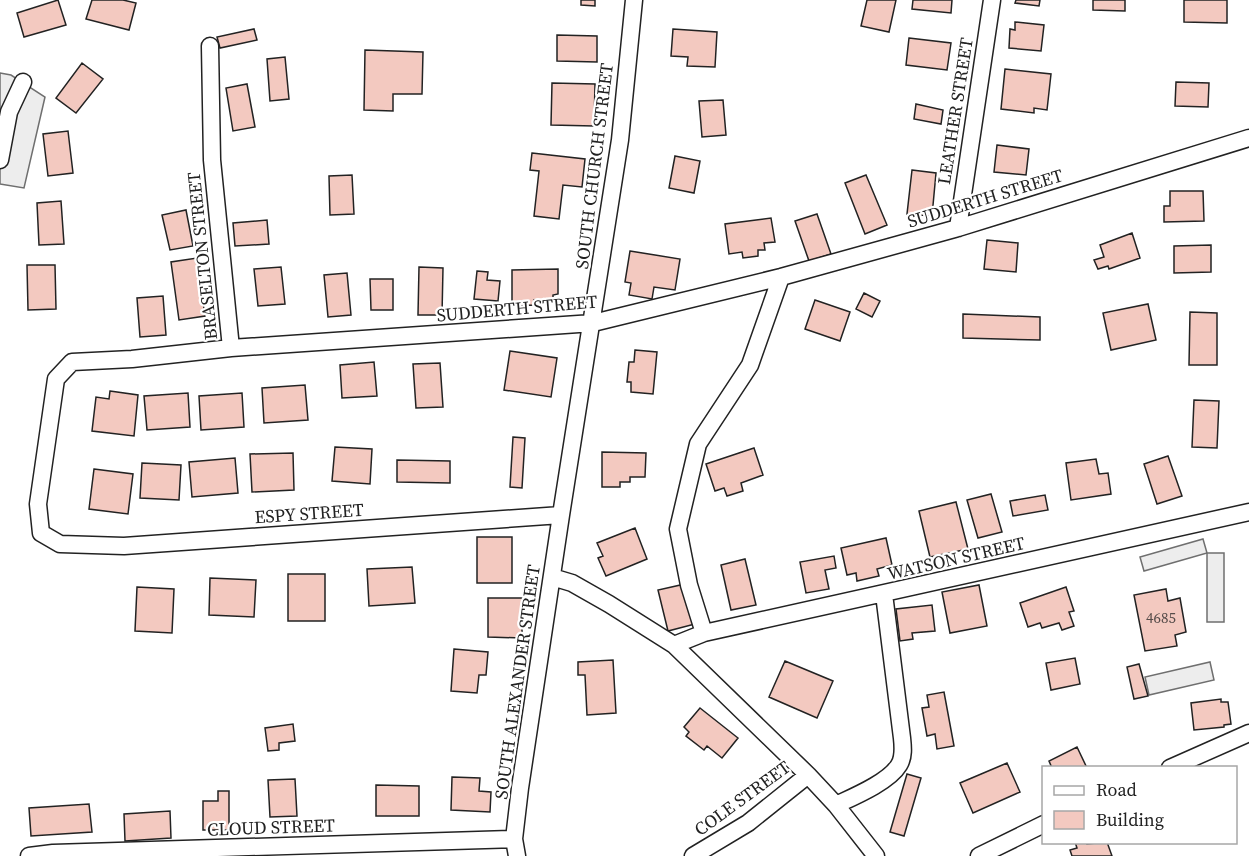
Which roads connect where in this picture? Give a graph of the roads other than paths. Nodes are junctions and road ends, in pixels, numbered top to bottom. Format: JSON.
{"nodes":[{"id":1,"x":634,"y":0,"type":"edge"},
{"id":2,"x":992,"y":0,"type":"edge"},
{"id":3,"x":210,"y":46,"type":"dead end"},
{"id":4,"x":22,"y":82,"type":"dead end"},
{"id":5,"x":1249,"y":138,"type":"edge"},
{"id":6,"x":0,"y":160,"type":"edge"},
{"id":7,"x":958,"y":228,"type":"junction"},
{"id":8,"x":781,"y":277,"type":"junction"},
{"id":9,"x":592,"y":323,"type":"junction"},
{"id":10,"x":231,"y":348,"type":"junction"},
{"id":11,"x":1249,"y":512,"type":"edge"},
{"id":12,"x":561,"y":514,"type":"junction"},
{"id":13,"x":60,"y":544,"type":"joint"},
{"id":14,"x":552,"y":578,"type":"junction"},
{"id":15,"x":884,"y":594,"type":"junction"},
{"id":16,"x":704,"y":633,"type":"junction"},
{"id":17,"x":674,"y":645,"type":"junction"},
{"id":18,"x":1249,"y":733,"type":"edge"},
{"id":19,"x":1175,"y":766,"type":"edge"},
{"id":20,"x":808,"y":775,"type":"junction"},
{"id":21,"x":836,"y":805,"type":"junction"},
{"id":22,"x":1042,"y":825,"type":"edge"},
{"id":23,"x":514,"y":839,"type":"junction"},
{"id":24,"x":29,"y":856,"type":"edge"},
{"id":25,"x":517,"y":856,"type":"edge"},
{"id":26,"x":693,"y":856,"type":"edge"},
{"id":27,"x":876,"y":856,"type":"edge"},
{"id":28,"x":979,"y":856,"type":"edge"}],
"edges":[{"from":1,"to":9,"type":"street","name":"SOUTH CHURCH STREET"},
{"from":2,"to":7,"type":"street","name":"LEATHER STREET"},
{"from":3,"to":10,"type":"street","name":"BRASELTON STREET"},
{"from":4,"to":6,"type":"street"},
{"from":5,"to":7,"type":"street","name":"SUDDERTH STREET"},
{"from":7,"to":8,"type":"street","name":"SUDDERTH STREET"},
{"from":8,"to":9,"type":"street","name":"SUDDERTH STREET"},
{"from":8,"to":16,"type":"street"},
{"from":9,"to":10,"type":"street","name":"SUDDERTH STREET"},
{"from":9,"to":12,"type":"street","name":"SOUTH CHURCH STREET"},
{"from":10,"to":13,"type":"street","name":"SUDDERTH STREET"},
{"from":11,"to":15,"type":"street","name":"WATSON STREET"},
{"from":12,"to":13,"type":"street","name":"ESPY STREET"},
{"from":12,"to":14,"type":"street","name":"SOUTH ALEXANDER STREET"},
{"from":14,"to":17,"type":"street"},
{"from":14,"to":23,"type":"street","name":"SOUTH ALEXANDER STREET"},
{"from":15,"to":16,"type":"street","name":"WATSON STREET"},
{"from":15,"to":21,"type":"street"},
{"from":16,"to":17,"type":"street","name":"WATSON STREET"},
{"from":17,"to":20,"type":"street"},
{"from":18,"to":19,"type":"street"},
{"from":20,"to":21,"type":"street","name":"COLE STREET"},
{"from":20,"to":26,"type":"street","name":"COLE STREET"},
{"from":21,"to":27,"type":"street","name":"COLE STREET"},
{"from":22,"to":28,"type":"street"},
{"from":23,"to":24,"type":"street","name":"CLOUD STREET"},
{"from":23,"to":25,"type":"street","name":"SOUTH ALEXANDER STREET"}]}
